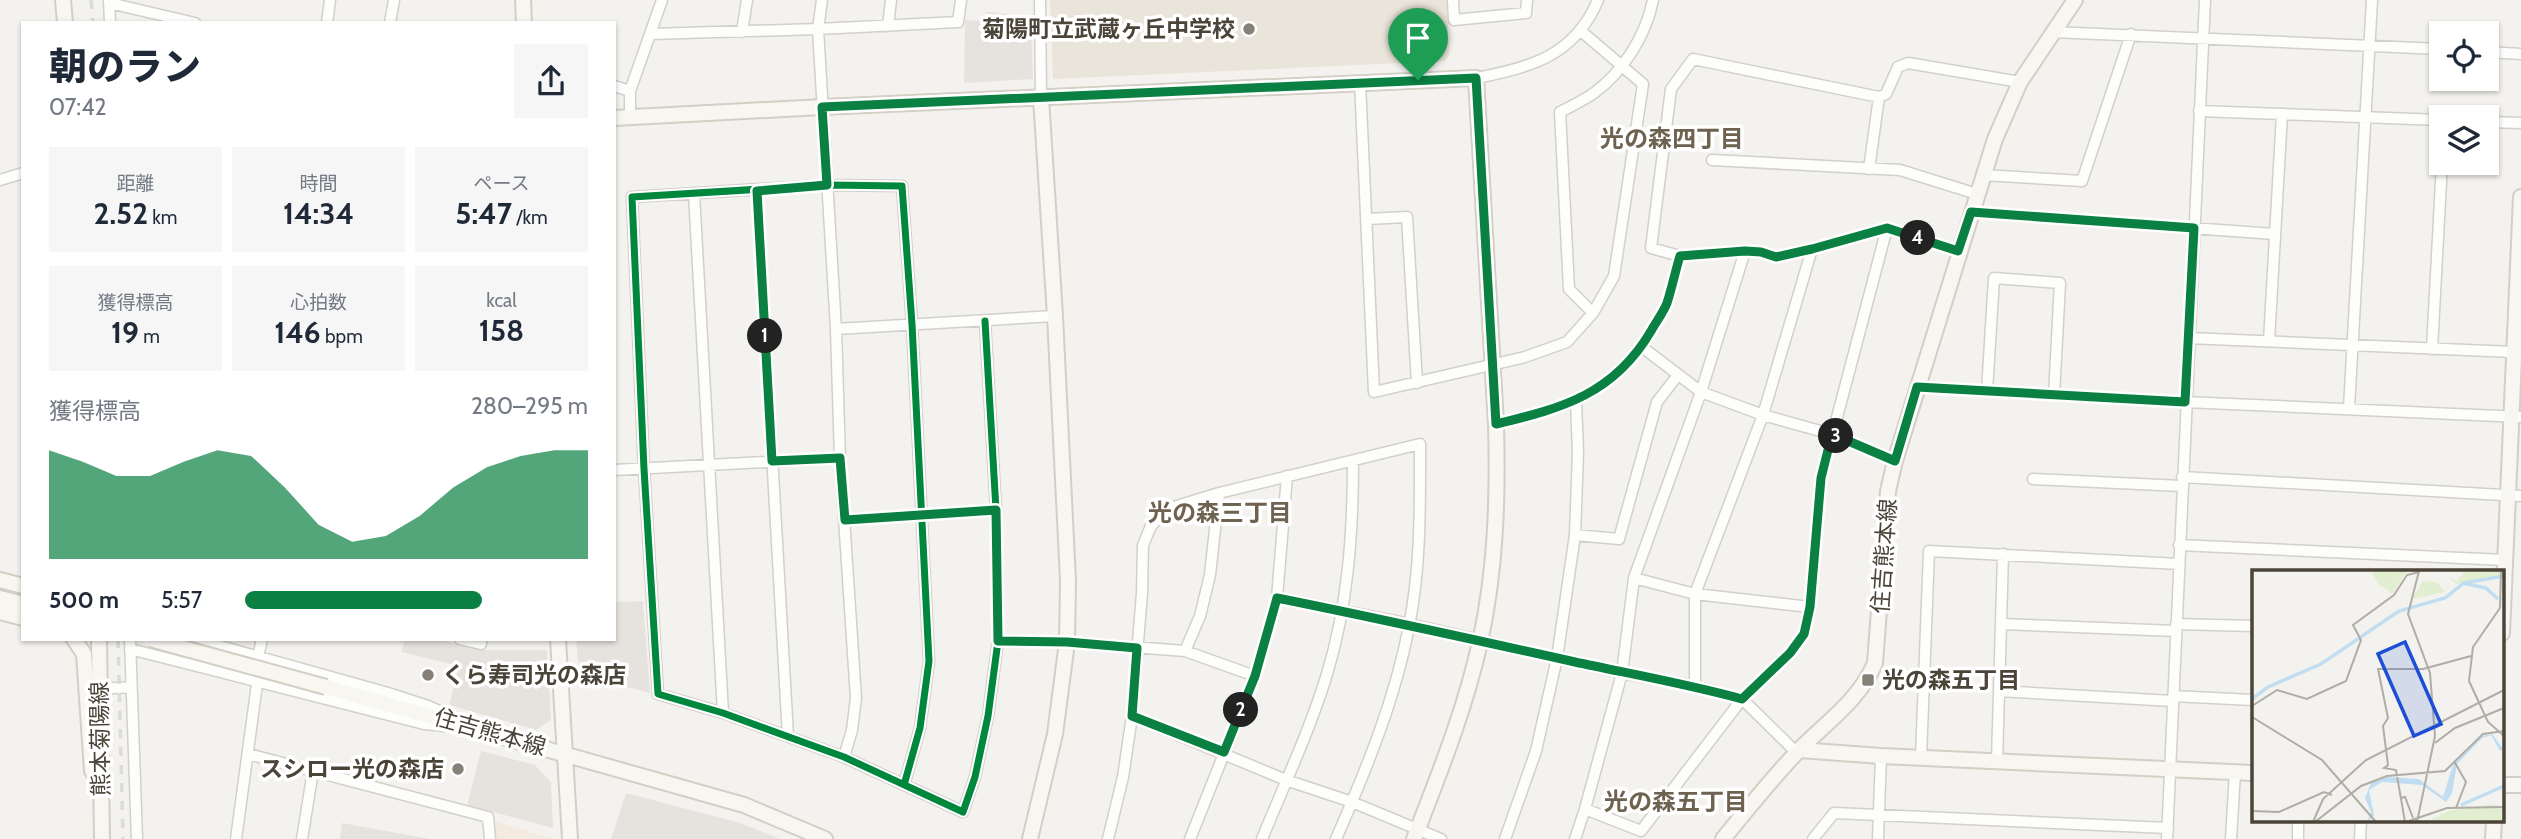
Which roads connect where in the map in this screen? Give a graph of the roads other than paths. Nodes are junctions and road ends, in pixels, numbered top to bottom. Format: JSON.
{"nodes":[{"id":1,"x":63,"y":0,"type":"edge"},
{"id":2,"x":330,"y":0,"type":"edge"},
{"id":3,"x":394,"y":0,"type":"edge"},
{"id":4,"x":523,"y":0,"type":"edge"},
{"id":5,"x":662,"y":0,"type":"edge"},
{"id":6,"x":747,"y":0,"type":"edge"},
{"id":7,"x":822,"y":0,"type":"edge"},
{"id":8,"x":891,"y":0,"type":"edge"},
{"id":9,"x":961,"y":0,"type":"edge"},
{"id":10,"x":1040,"y":0,"type":"edge"},
{"id":11,"x":1453,"y":0,"type":"edge"},
{"id":12,"x":1527,"y":0,"type":"edge"},
{"id":13,"x":1598,"y":0,"type":"edge"},
{"id":14,"x":1653,"y":0,"type":"edge"},
{"id":15,"x":2075,"y":0,"type":"edge"},
{"id":16,"x":2205,"y":0,"type":"edge"},
{"id":17,"x":2372,"y":0,"type":"edge"},
{"id":18,"x":109,"y":2,"type":"edge"},
{"id":19,"x":65,"y":21,"type":"edge"},
{"id":20,"x":110,"y":21,"type":"edge"},
{"id":21,"x":187,"y":21,"type":"edge"},
{"id":22,"x":327,"y":21,"type":"edge"},
{"id":23,"x":390,"y":21,"type":"edge"},
{"id":24,"x":524,"y":21,"type":"edge"},
{"id":25,"x":888,"y":26,"type":"junction"},
{"id":26,"x":818,"y":29,"type":"junction"},
{"id":27,"x":1581,"y":31,"type":"junction"},
{"id":28,"x":742,"y":32,"type":"junction"},
{"id":29,"x":2052,"y":32,"type":"junction"},
{"id":30,"x":652,"y":34,"type":"junction"},
{"id":31,"x":2131,"y":34,"type":"junction"},
{"id":32,"x":2202,"y":37,"type":"junction"},
{"id":33,"x":2368,"y":45,"type":"junction"},
{"id":34,"x":2429,"y":48,"type":"edge"},
{"id":35,"x":2499,"y":53,"type":"edge"},
{"id":36,"x":2521,"y":54,"type":"edge"},
{"id":37,"x":1622,"y":65,"type":"junction"},
{"id":38,"x":1476,"y":78,"type":"junction"},
{"id":39,"x":1360,"y":82,"type":"junction"},
{"id":40,"x":2021,"y":82,"type":"junction"},
{"id":41,"x":616,"y":87,"type":"edge"},
{"id":42,"x":630,"y":91,"type":"junction"},
{"id":43,"x":1879,"y":97,"type":"junction"},
{"id":44,"x":1041,"y":98,"type":"junction"},
{"id":45,"x":822,"y":107,"type":"junction"},
{"id":46,"x":2199,"y":111,"type":"junction"},
{"id":47,"x":2282,"y":114,"type":"junction"},
{"id":48,"x":630,"y":117,"type":"junction"},
{"id":49,"x":2364,"y":117,"type":"junction"},
{"id":50,"x":616,"y":118,"type":"edge"},
{"id":51,"x":2429,"y":120,"type":"edge"},
{"id":52,"x":2499,"y":122,"type":"edge"},
{"id":53,"x":2521,"y":123,"type":"edge"},
{"id":54,"x":1712,"y":160,"type":"dead end"},
{"id":55,"x":1869,"y":169,"type":"junction"},
{"id":56,"x":21,"y":174,"type":"edge"},
{"id":57,"x":1983,"y":175,"type":"junction"},
{"id":58,"x":2441,"y":175,"type":"edge"},
{"id":59,"x":0,"y":180,"type":"edge"},
{"id":60,"x":827,"y":185,"type":"junction"},
{"id":61,"x":757,"y":191,"type":"junction"},
{"id":62,"x":695,"y":194,"type":"junction"},
{"id":63,"x":1977,"y":194,"type":"junction"},
{"id":64,"x":2521,"y":197,"type":"edge"},
{"id":65,"x":1971,"y":212,"type":"junction"},
{"id":66,"x":1367,"y":219,"type":"junction"},
{"id":67,"x":1887,"y":228,"type":"junction"},
{"id":68,"x":2194,"y":228,"type":"junction"},
{"id":69,"x":2276,"y":234,"type":"junction"},
{"id":70,"x":1812,"y":249,"type":"junction"},
{"id":71,"x":1745,"y":251,"type":"junction"},
{"id":72,"x":1958,"y":251,"type":"junction"},
{"id":73,"x":1680,"y":256,"type":"junction"},
{"id":74,"x":2519,"y":266,"type":"edge"},
{"id":75,"x":1593,"y":313,"type":"junction"},
{"id":76,"x":1055,"y":316,"type":"junction"},
{"id":77,"x":985,"y":321,"type":"junction"},
{"id":78,"x":912,"y":324,"type":"junction"},
{"id":79,"x":2517,"y":326,"type":"edge"},
{"id":80,"x":836,"y":329,"type":"junction"},
{"id":81,"x":2188,"y":338,"type":"junction"},
{"id":82,"x":2269,"y":341,"type":"junction"},
{"id":83,"x":2352,"y":345,"type":"junction"},
{"id":84,"x":1642,"y":347,"type":"junction"},
{"id":85,"x":2432,"y":349,"type":"junction"},
{"id":86,"x":2513,"y":352,"type":"junction"},
{"id":87,"x":1492,"y":364,"type":"junction"},
{"id":88,"x":1678,"y":375,"type":"junction"},
{"id":89,"x":1417,"y":383,"type":"junction"},
{"id":90,"x":1917,"y":387,"type":"junction"},
{"id":91,"x":1987,"y":391,"type":"junction"},
{"id":92,"x":1701,"y":392,"type":"junction"},
{"id":93,"x":2054,"y":395,"type":"junction"},
{"id":94,"x":1576,"y":402,"type":"junction"},
{"id":95,"x":2185,"y":402,"type":"junction"},
{"id":96,"x":2349,"y":408,"type":"junction"},
{"id":97,"x":1763,"y":415,"type":"junction"},
{"id":98,"x":2516,"y":417,"type":"edge"},
{"id":99,"x":1496,"y":424,"type":"junction"},
{"id":100,"x":1832,"y":434,"type":"junction"},
{"id":101,"x":840,"y":458,"type":"junction"},
{"id":102,"x":772,"y":461,"type":"junction"},
{"id":103,"x":1353,"y":461,"type":"junction"},
{"id":104,"x":1895,"y":461,"type":"junction"},
{"id":105,"x":708,"y":465,"type":"junction"},
{"id":106,"x":644,"y":469,"type":"junction"},
{"id":107,"x":616,"y":470,"type":"edge"},
{"id":108,"x":1287,"y":476,"type":"junction"},
{"id":109,"x":2034,"y":480,"type":"dead end"},
{"id":110,"x":2182,"y":482,"type":"junction"},
{"id":111,"x":1219,"y":493,"type":"junction"},
{"id":112,"x":2514,"y":496,"type":"edge"},
{"id":113,"x":996,"y":510,"type":"junction"},
{"id":114,"x":923,"y":515,"type":"junction"},
{"id":115,"x":845,"y":520,"type":"junction"},
{"id":116,"x":1575,"y":535,"type":"junction"},
{"id":117,"x":2179,"y":545,"type":"junction"},
{"id":118,"x":2003,"y":554,"type":"junction"},
{"id":119,"x":2505,"y":560,"type":"junction"},
{"id":120,"x":2179,"y":564,"type":"junction"},
{"id":121,"x":1634,"y":578,"type":"junction"},
{"id":122,"x":0,"y":580,"type":"edge"},
{"id":123,"x":2504,"y":584,"type":"edge"},
{"id":124,"x":21,"y":585,"type":"edge"},
{"id":125,"x":1695,"y":594,"type":"junction"},
{"id":126,"x":0,"y":598,"type":"edge"},
{"id":127,"x":1277,"y":598,"type":"junction"},
{"id":128,"x":21,"y":603,"type":"edge"},
{"id":129,"x":1810,"y":607,"type":"junction"},
{"id":130,"x":1342,"y":611,"type":"junction"},
{"id":131,"x":0,"y":612,"type":"edge"},
{"id":132,"x":21,"y":617,"type":"edge"},
{"id":133,"x":1410,"y":624,"type":"junction"},
{"id":134,"x":2001,"y":624,"type":"junction"},
{"id":135,"x":2252,"y":626,"type":"edge"},
{"id":136,"x":2176,"y":628,"type":"junction"},
{"id":137,"x":1480,"y":640,"type":"junction"},
{"id":138,"x":75,"y":641,"type":"edge"},
{"id":139,"x":99,"y":641,"type":"edge"},
{"id":140,"x":157,"y":641,"type":"edge"},
{"id":141,"x":202,"y":641,"type":"edge"},
{"id":142,"x":261,"y":641,"type":"edge"},
{"id":143,"x":558,"y":641,"type":"edge"},
{"id":144,"x":998,"y":641,"type":"junction"},
{"id":145,"x":1067,"y":642,"type":"junction"},
{"id":146,"x":130,"y":644,"type":"edge"},
{"id":147,"x":1137,"y":648,"type":"junction"},
{"id":148,"x":1185,"y":651,"type":"junction"},
{"id":149,"x":257,"y":656,"type":"junction"},
{"id":150,"x":1557,"y":658,"type":"junction"},
{"id":151,"x":1622,"y":673,"type":"junction"},
{"id":152,"x":1255,"y":676,"type":"junction"},
{"id":153,"x":258,"y":681,"type":"junction"},
{"id":154,"x":1695,"y":686,"type":"junction"},
{"id":155,"x":131,"y":687,"type":"junction"},
{"id":156,"x":100,"y":689,"type":"junction"},
{"id":157,"x":1999,"y":691,"type":"junction"},
{"id":158,"x":1742,"y":699,"type":"junction"},
{"id":159,"x":2173,"y":699,"type":"junction"},
{"id":160,"x":2252,"y":700,"type":"edge"},
{"id":161,"x":723,"y":713,"type":"junction"},
{"id":162,"x":1132,"y":716,"type":"junction"},
{"id":163,"x":483,"y":731,"type":"junction"},
{"id":164,"x":789,"y":736,"type":"junction"},
{"id":165,"x":1798,"y":751,"type":"junction"},
{"id":166,"x":1224,"y":752,"type":"junction"},
{"id":167,"x":248,"y":754,"type":"junction"},
{"id":168,"x":566,"y":755,"type":"junction"},
{"id":169,"x":1881,"y":756,"type":"junction"},
{"id":170,"x":844,"y":757,"type":"junction"},
{"id":171,"x":1921,"y":757,"type":"junction"},
{"id":172,"x":1997,"y":761,"type":"junction"},
{"id":173,"x":2170,"y":769,"type":"junction"},
{"id":174,"x":313,"y":771,"type":"junction"},
{"id":175,"x":2235,"y":772,"type":"junction"},
{"id":176,"x":2252,"y":773,"type":"edge"},
{"id":177,"x":1286,"y":780,"type":"junction"},
{"id":178,"x":904,"y":785,"type":"junction"},
{"id":179,"x":1352,"y":802,"type":"junction"},
{"id":180,"x":1585,"y":809,"type":"junction"},
{"id":181,"x":1879,"y":815,"type":"junction"},
{"id":182,"x":102,"y":833,"type":"edge"},
{"id":183,"x":2167,"y":834,"type":"edge"},
{"id":184,"x":1416,"y":835,"type":"edge"},
{"id":185,"x":137,"y":839,"type":"edge"},
{"id":186,"x":236,"y":839,"type":"edge"},
{"id":187,"x":302,"y":839,"type":"edge"},
{"id":188,"x":490,"y":839,"type":"edge"},
{"id":189,"x":570,"y":839,"type":"edge"},
{"id":190,"x":825,"y":839,"type":"edge"},
{"id":191,"x":1030,"y":839,"type":"edge"},
{"id":192,"x":1108,"y":839,"type":"edge"},
{"id":193,"x":1190,"y":839,"type":"edge"},
{"id":194,"x":1262,"y":839,"type":"edge"},
{"id":195,"x":1336,"y":839,"type":"edge"},
{"id":196,"x":1441,"y":839,"type":"edge"},
{"id":197,"x":1505,"y":839,"type":"edge"},
{"id":198,"x":1574,"y":839,"type":"edge"},
{"id":199,"x":1723,"y":839,"type":"edge"},
{"id":200,"x":1813,"y":839,"type":"edge"},
{"id":201,"x":1878,"y":839,"type":"edge"},
{"id":202,"x":2231,"y":839,"type":"edge"}],
"edges":[{"from":1,"to":19,"type":"street"},
{"from":2,"to":22,"type":"street"},
{"from":3,"to":23,"type":"street"},
{"from":4,"to":24,"type":"street"},
{"from":5,"to":30,"type":"street"},
{"from":6,"to":28,"type":"street"},
{"from":7,"to":26,"type":"street"},
{"from":8,"to":25,"type":"street"},
{"from":9,"to":25,"type":"street"},
{"from":10,"to":44,"type":"street"},
{"from":11,"to":12,"type":"street"},
{"from":13,"to":27,"type":"street"},
{"from":14,"to":37,"type":"street"},
{"from":15,"to":29,"type":"street","name":"住吉熊本線"},
{"from":16,"to":32,"type":"street"},
{"from":17,"to":33,"type":"street"},
{"from":18,"to":20,"type":"street"},
{"from":18,"to":21,"type":"street"},
{"from":25,"to":26,"type":"street"},
{"from":26,"to":28,"type":"street"},
{"from":26,"to":45,"type":"street"},
{"from":27,"to":37,"type":"street"},
{"from":27,"to":38,"type":"street"},
{"from":28,"to":30,"type":"street"},
{"from":29,"to":31,"type":"street"},
{"from":29,"to":40,"type":"street","name":"住吉熊本線"},
{"from":30,"to":42,"type":"street"},
{"from":31,"to":32,"type":"street"},
{"from":31,"to":57,"type":"street"},
{"from":32,"to":33,"type":"street"},
{"from":32,"to":46,"type":"street"},
{"from":33,"to":34,"type":"street"},
{"from":33,"to":49,"type":"street"},
{"from":35,"to":36,"type":"street"},
{"from":37,"to":75,"type":"street"},
{"from":37,"to":75,"type":"street"},
{"from":38,"to":39,"type":"street"},
{"from":38,"to":87,"type":"street"},
{"from":39,"to":44,"type":"street"},
{"from":39,"to":66,"type":"street"},
{"from":40,"to":43,"type":"street"},
{"from":40,"to":57,"type":"street","name":"住吉熊本線"},
{"from":41,"to":42,"type":"street"},
{"from":42,"to":48,"type":"street"},
{"from":43,"to":55,"type":"street"},
{"from":43,"to":73,"type":"street"},
{"from":44,"to":45,"type":"street"},
{"from":44,"to":76,"type":"street"},
{"from":45,"to":48,"type":"street"},
{"from":45,"to":60,"type":"street"},
{"from":46,"to":47,"type":"street"},
{"from":46,"to":68,"type":"street"},
{"from":47,"to":49,"type":"street"},
{"from":47,"to":69,"type":"street"},
{"from":48,"to":50,"type":"street"},
{"from":49,"to":51,"type":"street"},
{"from":49,"to":83,"type":"street"},
{"from":52,"to":53,"type":"street"},
{"from":54,"to":55,"type":"street"},
{"from":55,"to":63,"type":"street"},
{"from":56,"to":59,"type":"street"},
{"from":57,"to":63,"type":"street","name":"住吉熊本線"},
{"from":58,"to":85,"type":"street"},
{"from":60,"to":61,"type":"street"},
{"from":60,"to":78,"type":"street"},
{"from":60,"to":80,"type":"street"},
{"from":61,"to":62,"type":"street"},
{"from":61,"to":102,"type":"street"},
{"from":62,"to":105,"type":"street"},
{"from":62,"to":106,"type":"street"},
{"from":63,"to":65,"type":"street","name":"住吉熊本線"},
{"from":64,"to":74,"type":"street"},
{"from":65,"to":68,"type":"street"},
{"from":65,"to":72,"type":"street","name":"住吉熊本線"},
{"from":66,"to":89,"type":"street"},
{"from":66,"to":89,"type":"street"},
{"from":67,"to":70,"type":"street"},
{"from":67,"to":72,"type":"street"},
{"from":67,"to":100,"type":"street"},
{"from":68,"to":69,"type":"street"},
{"from":68,"to":81,"type":"street"},
{"from":69,"to":82,"type":"street"},
{"from":70,"to":71,"type":"street"},
{"from":70,"to":97,"type":"street"},
{"from":71,"to":73,"type":"street"},
{"from":71,"to":92,"type":"street"},
{"from":72,"to":90,"type":"street","name":"住吉熊本線"},
{"from":73,"to":84,"type":"street"},
{"from":74,"to":79,"type":"street"},
{"from":75,"to":87,"type":"street"},
{"from":76,"to":77,"type":"street"},
{"from":76,"to":145,"type":"street"},
{"from":77,"to":78,"type":"street"},
{"from":77,"to":113,"type":"street"},
{"from":78,"to":80,"type":"street"},
{"from":78,"to":114,"type":"street"},
{"from":79,"to":86,"type":"street"},
{"from":80,"to":101,"type":"street"},
{"from":81,"to":82,"type":"street"},
{"from":81,"to":95,"type":"street"},
{"from":82,"to":83,"type":"street"},
{"from":83,"to":85,"type":"street"},
{"from":83,"to":96,"type":"street"},
{"from":84,"to":88,"type":"street"},
{"from":84,"to":94,"type":"street"},
{"from":85,"to":86,"type":"street"},
{"from":86,"to":98,"type":"street"},
{"from":87,"to":89,"type":"street"},
{"from":87,"to":99,"type":"street"},
{"from":88,"to":92,"type":"street"},
{"from":88,"to":116,"type":"street"},
{"from":90,"to":91,"type":"street"},
{"from":90,"to":104,"type":"street","name":"住吉熊本線"},
{"from":91,"to":93,"type":"street"},
{"from":91,"to":93,"type":"street"},
{"from":92,"to":97,"type":"street"},
{"from":92,"to":121,"type":"street"},
{"from":93,"to":95,"type":"street"},
{"from":94,"to":99,"type":"street"},
{"from":94,"to":116,"type":"street"},
{"from":95,"to":96,"type":"street"},
{"from":95,"to":110,"type":"street"},
{"from":96,"to":98,"type":"street"},
{"from":97,"to":100,"type":"street"},
{"from":97,"to":125,"type":"street"},
{"from":98,"to":112,"type":"street"},
{"from":99,"to":137,"type":"street"},
{"from":100,"to":104,"type":"street"},
{"from":100,"to":129,"type":"street"},
{"from":101,"to":102,"type":"street"},
{"from":101,"to":115,"type":"street"},
{"from":102,"to":105,"type":"street"},
{"from":102,"to":164,"type":"street"},
{"from":103,"to":108,"type":"street"},
{"from":103,"to":130,"type":"street"},
{"from":103,"to":133,"type":"street"},
{"from":104,"to":165,"type":"street","name":"住吉熊本線"},
{"from":105,"to":106,"type":"street"},
{"from":105,"to":161,"type":"street"},
{"from":106,"to":107,"type":"street"},
{"from":106,"to":161,"type":"street"},
{"from":108,"to":111,"type":"street"},
{"from":108,"to":127,"type":"street"},
{"from":109,"to":110,"type":"street"},
{"from":110,"to":112,"type":"street"},
{"from":110,"to":117,"type":"street"},
{"from":111,"to":147,"type":"street"},
{"from":111,"to":148,"type":"street"},
{"from":112,"to":119,"type":"street"},
{"from":113,"to":114,"type":"street"},
{"from":113,"to":144,"type":"street"},
{"from":114,"to":115,"type":"street"},
{"from":114,"to":178,"type":"street"},
{"from":115,"to":170,"type":"street"},
{"from":116,"to":150,"type":"street"},
{"from":117,"to":119,"type":"street"},
{"from":117,"to":120,"type":"street"},
{"from":118,"to":120,"type":"street"},
{"from":118,"to":134,"type":"street"},
{"from":118,"to":171,"type":"street"},
{"from":119,"to":123,"type":"street"},
{"from":120,"to":136,"type":"street"},
{"from":121,"to":125,"type":"street"},
{"from":121,"to":151,"type":"street"},
{"from":122,"to":124,"type":"street"},
{"from":125,"to":129,"type":"street"},
{"from":125,"to":154,"type":"street"},
{"from":126,"to":128,"type":"street"},
{"from":127,"to":130,"type":"street"},
{"from":127,"to":152,"type":"street"},
{"from":129,"to":158,"type":"street"},
{"from":130,"to":133,"type":"street"},
{"from":130,"to":177,"type":"street"},
{"from":131,"to":132,"type":"street"},
{"from":133,"to":137,"type":"street"},
{"from":133,"to":179,"type":"street"},
{"from":134,"to":136,"type":"street"},
{"from":134,"to":157,"type":"street"},
{"from":135,"to":136,"type":"street"},
{"from":136,"to":159,"type":"street"},
{"from":137,"to":150,"type":"street"},
{"from":137,"to":184,"type":"street"},
{"from":138,"to":182,"type":"street"},
{"from":139,"to":156,"type":"street","name":"熊本菊陽線"},
{"from":140,"to":163,"type":"street","name":"住吉熊本線","bridge":true},
{"from":141,"to":149,"type":"street"},
{"from":142,"to":149,"type":"street"},
{"from":143,"to":168,"type":"street"},
{"from":144,"to":145,"type":"street"},
{"from":144,"to":178,"type":"street"},
{"from":145,"to":147,"type":"street"},
{"from":145,"to":191,"type":"street"},
{"from":146,"to":153,"type":"street"},
{"from":146,"to":155,"type":"street"},
{"from":147,"to":148,"type":"street"},
{"from":147,"to":162,"type":"street"},
{"from":148,"to":152,"type":"street"},
{"from":149,"to":153,"type":"street"},
{"from":149,"to":163,"type":"street"},
{"from":150,"to":151,"type":"street"},
{"from":150,"to":197,"type":"street"},
{"from":151,"to":154,"type":"street"},
{"from":151,"to":180,"type":"street"},
{"from":152,"to":166,"type":"street"},
{"from":153,"to":163,"type":"street"},
{"from":153,"to":167,"type":"street"},
{"from":154,"to":158,"type":"street"},
{"from":155,"to":156,"type":"street"},
{"from":155,"to":185,"type":"street"},
{"from":156,"to":182,"type":"street","name":"熊本菊陽線"},
{"from":157,"to":159,"type":"street"},
{"from":157,"to":172,"type":"street"},
{"from":158,"to":165,"type":"street"},
{"from":158,"to":180,"type":"street"},
{"from":159,"to":160,"type":"street"},
{"from":159,"to":173,"type":"street"},
{"from":161,"to":164,"type":"street"},
{"from":162,"to":166,"type":"street"},
{"from":162,"to":192,"type":"street"},
{"from":163,"to":168,"type":"street","name":"住吉熊本線"},
{"from":164,"to":170,"type":"street"},
{"from":165,"to":169,"type":"street"},
{"from":165,"to":199,"type":"street","name":"住吉熊本線"},
{"from":166,"to":177,"type":"street"},
{"from":166,"to":193,"type":"street"},
{"from":167,"to":174,"type":"street"},
{"from":167,"to":186,"type":"street"},
{"from":168,"to":189,"type":"street"},
{"from":168,"to":190,"type":"street","name":"住吉熊本線"},
{"from":169,"to":171,"type":"street"},
{"from":169,"to":181,"type":"street"},
{"from":170,"to":178,"type":"street"},
{"from":171,"to":172,"type":"street"},
{"from":172,"to":173,"type":"street"},
{"from":173,"to":175,"type":"street"},
{"from":173,"to":183,"type":"street"},
{"from":174,"to":187,"type":"street"},
{"from":174,"to":188,"type":"street"},
{"from":175,"to":176,"type":"street"},
{"from":175,"to":202,"type":"street"},
{"from":177,"to":179,"type":"street"},
{"from":177,"to":194,"type":"street"},
{"from":179,"to":184,"type":"street"},
{"from":179,"to":195,"type":"street"},
{"from":180,"to":198,"type":"street"},
{"from":181,"to":183,"type":"street"},
{"from":181,"to":200,"type":"street"},
{"from":181,"to":201,"type":"street"},
{"from":184,"to":196,"type":"street"}]}
